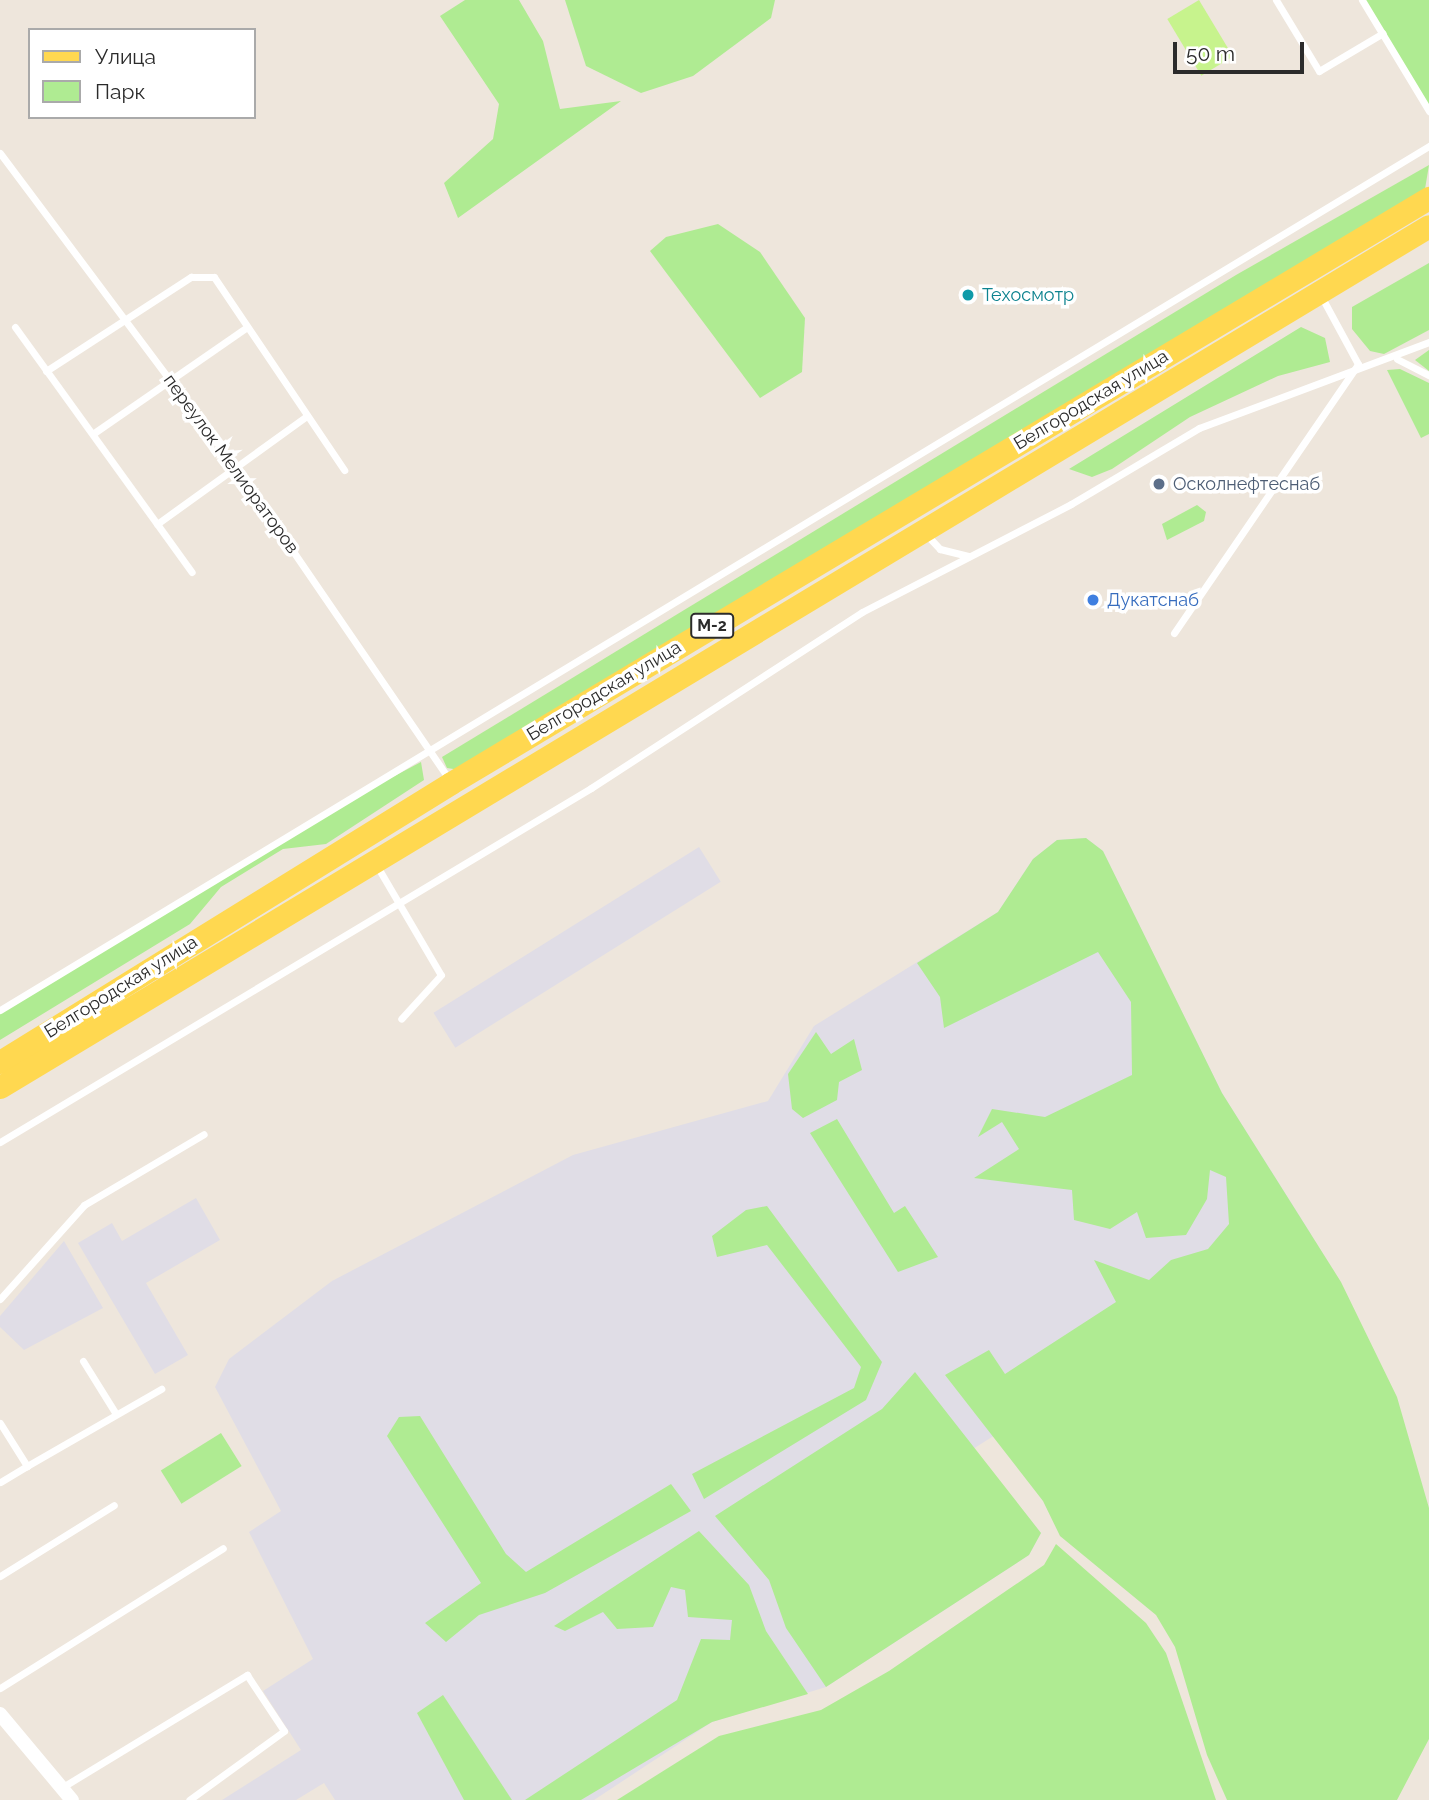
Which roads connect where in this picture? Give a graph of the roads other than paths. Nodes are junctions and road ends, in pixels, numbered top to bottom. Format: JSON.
{"nodes":[{"id":1,"x":1276,"y":0,"type":"edge"},
{"id":2,"x":1362,"y":0,"type":"edge"},
{"id":3,"x":1383,"y":33,"type":"junction"},
{"id":4,"x":1429,"y":111,"type":"edge"},
{"id":5,"x":1429,"y":146,"type":"edge"},
{"id":6,"x":0,"y":153,"type":"edge"},
{"id":7,"x":1429,"y":198,"type":"edge"},
{"id":8,"x":1429,"y":226,"type":"edge"},
{"id":9,"x":1319,"y":292,"type":"junction"},
{"id":10,"x":123,"y":317,"type":"junction"},
{"id":11,"x":15,"y":327,"type":"dead end"},
{"id":12,"x":247,"y":327,"type":"junction"},
{"id":13,"x":1429,"y":342,"type":"edge"},
{"id":14,"x":1397,"y":359,"type":"junction"},
{"id":15,"x":1358,"y":364,"type":"junction"},
{"id":16,"x":46,"y":370,"type":"junction"},
{"id":17,"x":1429,"y":376,"type":"edge"},
{"id":18,"x":171,"y":380,"type":"junction"},
{"id":19,"x":307,"y":416,"type":"junction"},
{"id":20,"x":94,"y":433,"type":"junction"},
{"id":21,"x":236,"y":468,"type":"junction"},
{"id":22,"x":344,"y":470,"type":"dead end"},
{"id":23,"x":940,"y":490,"type":"junction"},
{"id":24,"x":952,"y":511,"type":"junction"},
{"id":25,"x":157,"y":524,"type":"junction"},
{"id":26,"x":923,"y":530,"type":"junction"},
{"id":27,"x":969,"y":556,"type":"junction"},
{"id":28,"x":192,"y":572,"type":"dead end"},
{"id":29,"x":1174,"y":633,"type":"dead end"},
{"id":30,"x":431,"y":748,"type":"junction"},
{"id":31,"x":451,"y":783,"type":"junction"},
{"id":32,"x":372,"y":859,"type":"junction"},
{"id":33,"x":398,"y":901,"type":"junction"},
{"id":34,"x":0,"y":1010,"type":"edge"},
{"id":35,"x":401,"y":1019,"type":"dead end"},
{"id":36,"x":0,"y":1062,"type":"edge"},
{"id":37,"x":0,"y":1087,"type":"edge"},
{"id":38,"x":204,"y":1134,"type":"dead end"},
{"id":39,"x":0,"y":1142,"type":"edge"},
{"id":40,"x":0,"y":1299,"type":"edge"},
{"id":41,"x":83,"y":1361,"type":"dead end"},
{"id":42,"x":161,"y":1389,"type":"dead end"},
{"id":43,"x":116,"y":1415,"type":"junction"},
{"id":44,"x":0,"y":1423,"type":"edge"},
{"id":45,"x":27,"y":1466,"type":"junction"},
{"id":46,"x":0,"y":1482,"type":"edge"},
{"id":47,"x":114,"y":1505,"type":"dead end"},
{"id":48,"x":223,"y":1548,"type":"dead end"},
{"id":49,"x":0,"y":1576,"type":"edge"},
{"id":50,"x":0,"y":1688,"type":"edge"},
{"id":51,"x":0,"y":1714,"type":"edge"},
{"id":52,"x":61,"y":1788,"type":"junction"},
{"id":53,"x":72,"y":1800,"type":"edge"},
{"id":54,"x":190,"y":1800,"type":"edge"}],
"edges":[{"from":1,"to":3,"type":"lane"},
{"from":2,"to":3,"type":"lane"},
{"from":3,"to":4,"type":"lane"},
{"from":5,"to":30,"type":"lane"},
{"from":6,"to":10,"type":"lane","name":"переулок Мелиораторов"},
{"from":7,"to":23,"type":"main road","name":"Белгородская улица","number":"М-2"},
{"from":8,"to":9,"type":"main road","name":"Белгородская улица","number":"М-2"},
{"from":9,"to":15,"type":"lane"},
{"from":9,"to":24,"type":"main road","name":"Белгородская улица","number":"М-2"},
{"from":10,"to":12,"type":"lane"},
{"from":10,"to":16,"type":"lane"},
{"from":10,"to":18,"type":"lane","name":"переулок Мелиораторов"},
{"from":11,"to":16,"type":"lane"},
{"from":12,"to":18,"type":"lane"},
{"from":12,"to":19,"type":"lane"},
{"from":13,"to":14,"type":"lane"},
{"from":14,"to":15,"type":"lane"},
{"from":14,"to":17,"type":"lane"},
{"from":15,"to":27,"type":"lane"},
{"from":15,"to":29,"type":"lane"},
{"from":16,"to":20,"type":"lane"},
{"from":18,"to":20,"type":"lane"},
{"from":18,"to":21,"type":"lane","name":"переулок Мелиораторов"},
{"from":19,"to":21,"type":"lane"},
{"from":19,"to":22,"type":"lane"},
{"from":20,"to":25,"type":"lane"},
{"from":21,"to":25,"type":"lane"},
{"from":21,"to":30,"type":"lane","name":"переулок Мелиораторов"},
{"from":23,"to":24,"type":"lane"},
{"from":23,"to":31,"type":"main road","name":"Белгородская улица","number":"М-2"},
{"from":24,"to":26,"type":"main road","name":"Белгородская улица","number":"М-2"},
{"from":25,"to":28,"type":"lane"},
{"from":26,"to":27,"type":"lane"},
{"from":26,"to":32,"type":"main road","name":"Белгородская улица","number":"М-2"},
{"from":27,"to":33,"type":"lane"},
{"from":30,"to":31,"type":"lane","name":"переулок Мелиораторов"},
{"from":30,"to":34,"type":"lane"},
{"from":31,"to":36,"type":"main road","name":"Белгородская улица","number":"М-2"},
{"from":32,"to":33,"type":"lane"},
{"from":32,"to":37,"type":"main road","name":"Белгородская улица","number":"М-2"},
{"from":33,"to":35,"type":"lane"},
{"from":33,"to":39,"type":"lane"},
{"from":38,"to":40,"type":"lane"},
{"from":41,"to":43,"type":"lane"},
{"from":42,"to":43,"type":"lane"},
{"from":43,"to":45,"type":"lane"},
{"from":44,"to":45,"type":"lane"},
{"from":45,"to":46,"type":"lane"},
{"from":47,"to":49,"type":"lane"},
{"from":48,"to":50,"type":"lane"},
{"from":51,"to":52,"type":"street"},
{"from":52,"to":53,"type":"street"},
{"from":52,"to":54,"type":"lane"}]}
